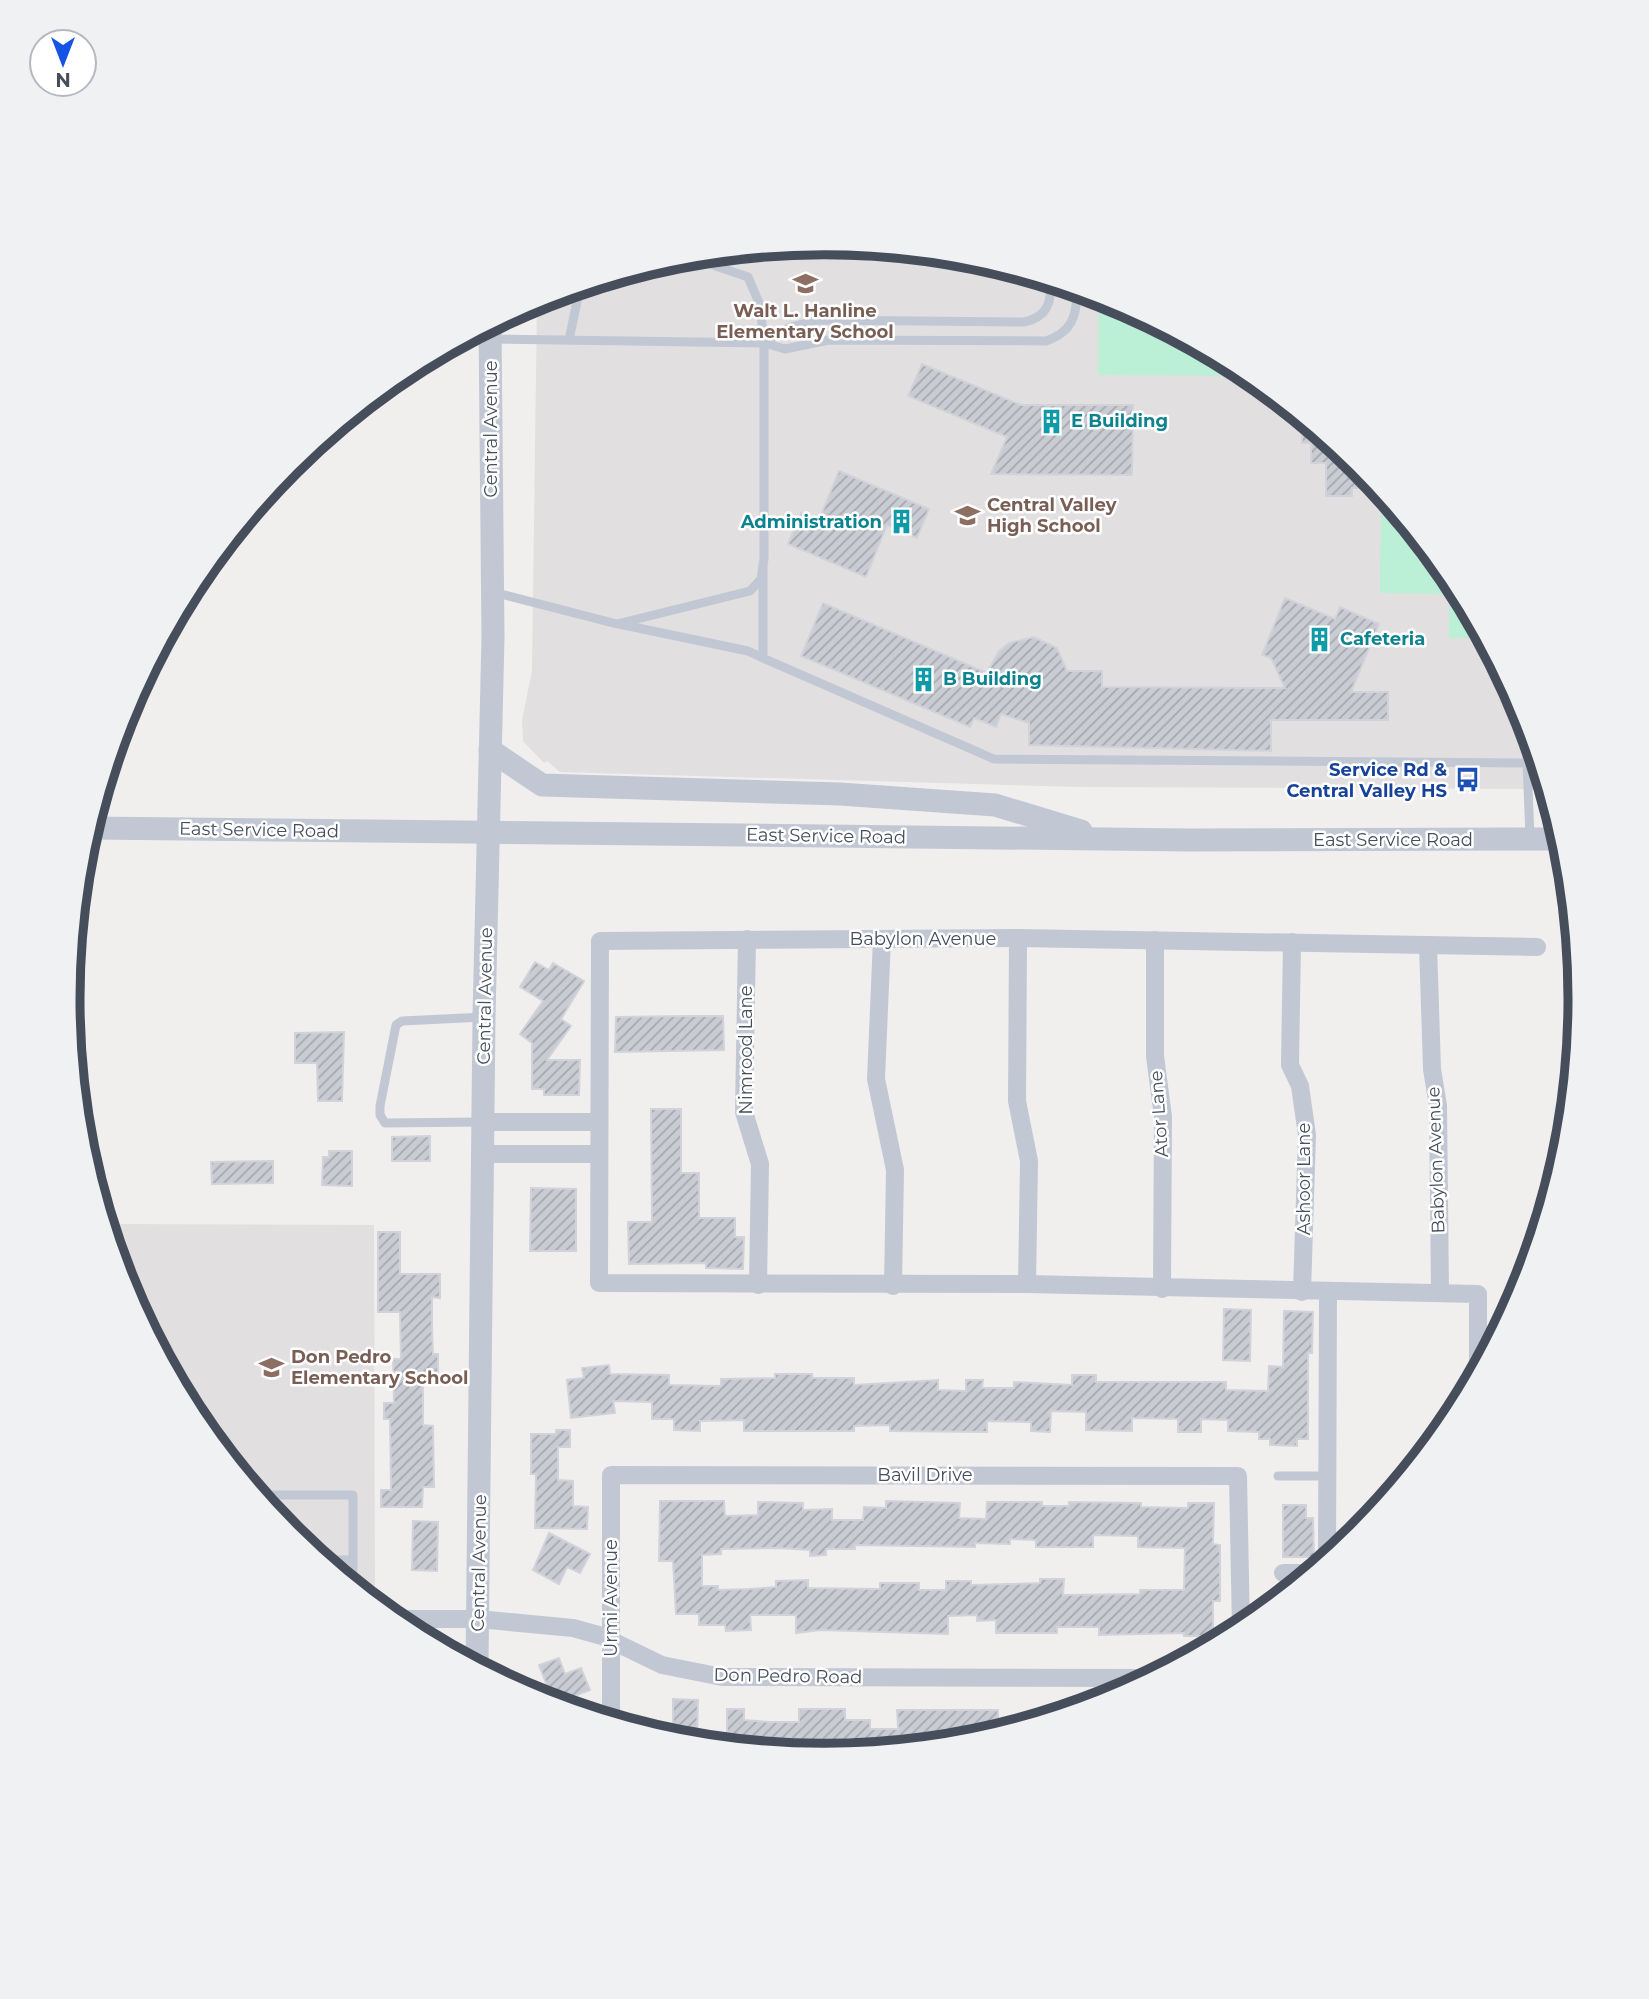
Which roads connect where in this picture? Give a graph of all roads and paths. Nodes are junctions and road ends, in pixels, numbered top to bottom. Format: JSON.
{"nodes":[{"id":1,"x":711,"y":265,"type":"edge"},
{"id":2,"x":1050,"y":291,"type":"edge"},
{"id":3,"x":578,"y":298,"type":"edge"},
{"id":4,"x":1076,"y":300,"type":"edge"},
{"id":5,"x":494,"y":332,"type":"edge"},
{"id":6,"x":490,"y":335,"type":"edge"},
{"id":7,"x":569,"y":340,"type":"junction"},
{"id":8,"x":764,"y":343,"type":"junction"},
{"id":9,"x":763,"y":568,"type":"junction"},
{"id":10,"x":492,"y":592,"type":"junction"},
{"id":11,"x":617,"y":624,"type":"junction"},
{"id":12,"x":763,"y":658,"type":"junction"},
{"id":13,"x":490,"y":750,"type":"junction"},
{"id":14,"x":1527,"y":755,"type":"edge"},
{"id":15,"x":1527,"y":763,"type":"junction"},
{"id":16,"x":101,"y":828,"type":"edge"},
{"id":17,"x":488,"y":832,"type":"junction"},
{"id":18,"x":1107,"y":839,"type":"junction"},
{"id":19,"x":1530,"y":839,"type":"junction"},
{"id":20,"x":1550,"y":839,"type":"edge"},
{"id":21,"x":1018,"y":938,"type":"junction"},
{"id":22,"x":747,"y":939,"type":"junction"},
{"id":23,"x":882,"y":939,"type":"junction"},
{"id":24,"x":1155,"y":940,"type":"junction"},
{"id":25,"x":1292,"y":942,"type":"junction"},
{"id":26,"x":1428,"y":945,"type":"junction"},
{"id":27,"x":1537,"y":947,"type":"dead end"},
{"id":28,"x":484,"y":1017,"type":"junction"},
{"id":29,"x":483,"y":1122,"type":"junction"},
{"id":30,"x":598,"y":1122,"type":"junction"},
{"id":31,"x":483,"y":1154,"type":"junction"},
{"id":32,"x":598,"y":1154,"type":"junction"},
{"id":33,"x":1027,"y":1284,"type":"junction"},
{"id":34,"x":758,"y":1285,"type":"junction"},
{"id":35,"x":893,"y":1286,"type":"junction"},
{"id":36,"x":1162,"y":1289,"type":"junction"},
{"id":37,"x":1440,"y":1291,"type":"junction"},
{"id":38,"x":1301,"y":1292,"type":"junction"},
{"id":39,"x":1328,"y":1292,"type":"junction"},
{"id":40,"x":1478,"y":1355,"type":"edge"},
{"id":41,"x":611,"y":1475,"type":"joint"},
{"id":42,"x":1278,"y":1476,"type":"dead end"},
{"id":43,"x":1328,"y":1476,"type":"junction"},
{"id":44,"x":270,"y":1495,"type":"edge"},
{"id":45,"x":1327,"y":1548,"type":"edge"},
{"id":46,"x":335,"y":1560,"type":"edge"},
{"id":47,"x":353,"y":1560,"type":"junction"},
{"id":48,"x":1283,"y":1573,"type":"dead end"},
{"id":49,"x":1298,"y":1573,"type":"edge"},
{"id":50,"x":353,"y":1574,"type":"edge"},
{"id":51,"x":1241,"y":1616,"type":"edge"},
{"id":52,"x":413,"y":1619,"type":"edge"},
{"id":53,"x":478,"y":1619,"type":"junction"},
{"id":54,"x":611,"y":1641,"type":"junction"},
{"id":55,"x":477,"y":1657,"type":"edge"},
{"id":56,"x":1129,"y":1678,"type":"edge"},
{"id":57,"x":611,"y":1712,"type":"edge"}],
"edges":[{"from":1,"to":8,"type":"lane"},
{"from":2,"to":8,"type":"lane"},
{"from":3,"to":7,"type":"lane"},
{"from":4,"to":8,"type":"lane"},
{"from":5,"to":7,"type":"lane"},
{"from":6,"to":10,"type":"street","name":"Central Avenue"},
{"from":7,"to":8,"type":"lane"},
{"from":8,"to":9,"type":"lane"},
{"from":9,"to":11,"type":"lane"},
{"from":9,"to":12,"type":"lane"},
{"from":10,"to":11,"type":"lane"},
{"from":10,"to":13,"type":"street","name":"Central Avenue"},
{"from":11,"to":12,"type":"lane"},
{"from":12,"to":15,"type":"lane"},
{"from":13,"to":17,"type":"street","name":"Central Avenue"},
{"from":13,"to":18,"type":"street"},
{"from":14,"to":15,"type":"lane"},
{"from":15,"to":19,"type":"lane"},
{"from":16,"to":17,"type":"street","name":"East Service Road"},
{"from":17,"to":18,"type":"street","name":"East Service Road"},
{"from":17,"to":28,"type":"street","name":"Central Avenue"},
{"from":18,"to":19,"type":"street","name":"East Service Road"},
{"from":19,"to":20,"type":"street","name":"East Service Road"},
{"from":21,"to":23,"type":"street","name":"Babylon Avenue"},
{"from":21,"to":24,"type":"street","name":"Babylon Avenue"},
{"from":21,"to":33,"type":"street"},
{"from":22,"to":23,"type":"street","name":"Babylon Avenue"},
{"from":22,"to":30,"type":"street","name":"Babylon Avenue"},
{"from":22,"to":34,"type":"street","name":"Nimrood Lane"},
{"from":23,"to":35,"type":"street"},
{"from":24,"to":25,"type":"street","name":"Babylon Avenue"},
{"from":24,"to":36,"type":"street","name":"Ator Lane"},
{"from":25,"to":26,"type":"street","name":"Babylon Avenue"},
{"from":25,"to":38,"type":"street","name":"Ashoor Lane"},
{"from":26,"to":27,"type":"street","name":"Babylon Avenue"},
{"from":26,"to":37,"type":"street","name":"Babylon Avenue"},
{"from":28,"to":29,"type":"street","name":"Central Avenue"},
{"from":28,"to":29,"type":"lane"},
{"from":29,"to":30,"type":"street"},
{"from":29,"to":31,"type":"street","name":"Central Avenue"},
{"from":30,"to":32,"type":"street","name":"Babylon Avenue"},
{"from":31,"to":32,"type":"street"},
{"from":31,"to":53,"type":"street","name":"Central Avenue"},
{"from":32,"to":34,"type":"street","name":"Babylon Avenue"},
{"from":33,"to":35,"type":"street","name":"Babylon Avenue"},
{"from":33,"to":36,"type":"street","name":"Babylon Avenue"},
{"from":34,"to":35,"type":"street","name":"Babylon Avenue"},
{"from":36,"to":38,"type":"street","name":"Babylon Avenue"},
{"from":37,"to":39,"type":"street","name":"Babylon Avenue"},
{"from":37,"to":40,"type":"street","name":"Babylon Avenue"},
{"from":38,"to":39,"type":"street","name":"Babylon Avenue"},
{"from":39,"to":43,"type":"street"},
{"from":41,"to":51,"type":"street","name":"Bavil Drive"},
{"from":41,"to":54,"type":"street","name":"Urmi Avenue"},
{"from":42,"to":43,"type":"lane"},
{"from":43,"to":45,"type":"street"},
{"from":44,"to":47,"type":"lane"},
{"from":46,"to":47,"type":"lane"},
{"from":47,"to":50,"type":"lane"},
{"from":48,"to":49,"type":"street"},
{"from":52,"to":53,"type":"street","name":"Don Pedro Road"},
{"from":53,"to":54,"type":"street","name":"Don Pedro Road"},
{"from":53,"to":55,"type":"street","name":"Central Avenue"},
{"from":54,"to":56,"type":"street","name":"Don Pedro Road"},
{"from":54,"to":57,"type":"street","name":"Urmi Avenue"}]}
